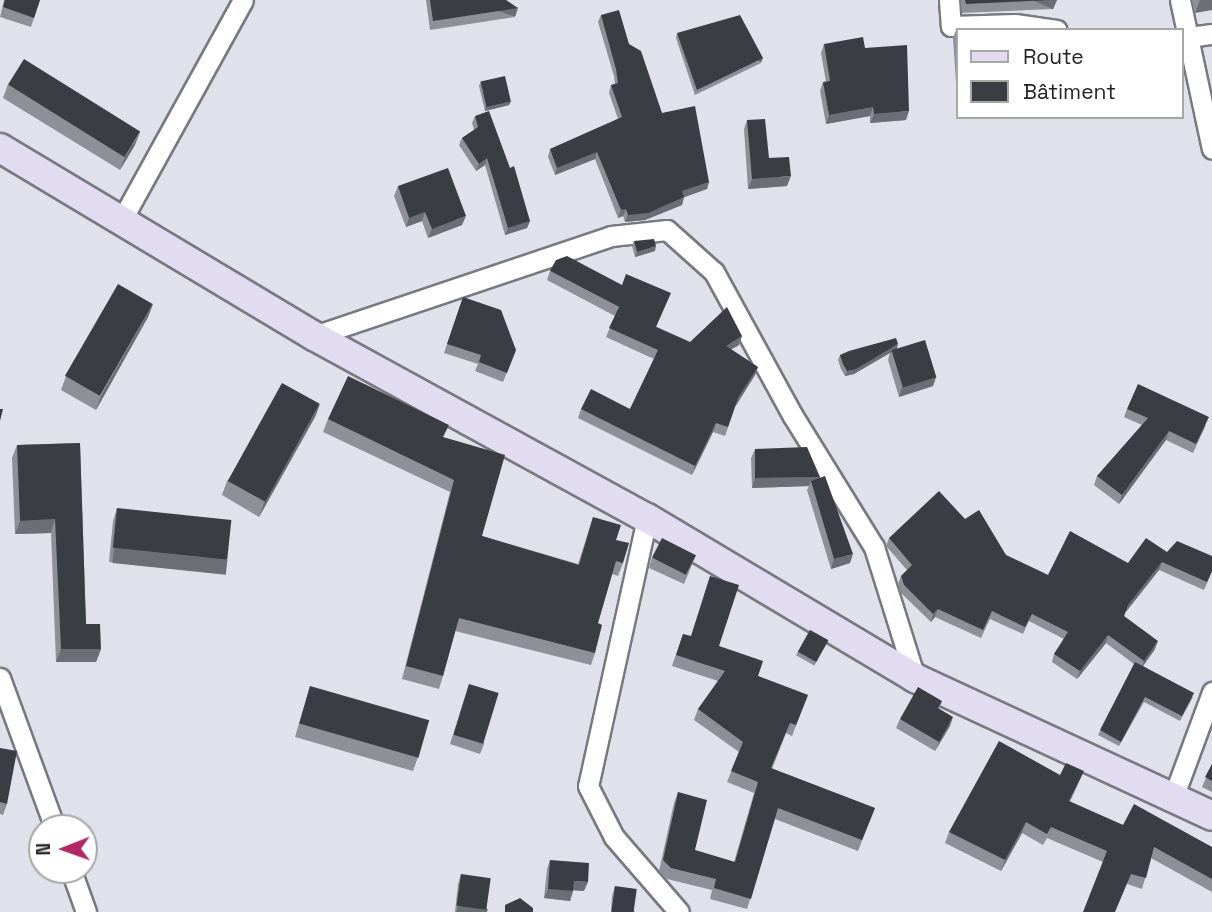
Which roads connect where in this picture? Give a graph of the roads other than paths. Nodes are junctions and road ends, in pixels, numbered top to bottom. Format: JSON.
{"nodes":[{"id":1,"x":243,"y":0,"type":"edge"},
{"id":2,"x":949,"y":0,"type":"edge"},
{"id":3,"x":1180,"y":0,"type":"edge"},
{"id":4,"x":1043,"y":28,"type":"edge"},
{"id":5,"x":1184,"y":28,"type":"edge"},
{"id":6,"x":1212,"y":34,"type":"edge"},
{"id":7,"x":1185,"y":38,"type":"edge"},
{"id":8,"x":0,"y":148,"type":"edge"},
{"id":9,"x":1212,"y":149,"type":"edge"},
{"id":10,"x":121,"y":221,"type":"junction"},
{"id":11,"x":314,"y":336,"type":"junction"},
{"id":12,"x":648,"y":518,"type":"junction"},
{"id":13,"x":0,"y":678,"type":"edge"},
{"id":14,"x":915,"y":678,"type":"junction"},
{"id":15,"x":1212,"y":692,"type":"edge"},
{"id":16,"x":1174,"y":795,"type":"junction"},
{"id":17,"x":50,"y":814,"type":"edge"},
{"id":18,"x":1212,"y":816,"type":"edge"},
{"id":19,"x":76,"y":884,"type":"edge"},
{"id":20,"x":86,"y":912,"type":"edge"},
{"id":21,"x":679,"y":912,"type":"edge"}],
"edges":[{"from":1,"to":10,"type":"street"},
{"from":2,"to":4,"type":"street"},
{"from":3,"to":5,"type":"street"},
{"from":6,"to":7,"type":"street"},
{"from":7,"to":9,"type":"street"},
{"from":8,"to":10,"type":"street"},
{"from":10,"to":11,"type":"street"},
{"from":11,"to":12,"type":"street"},
{"from":11,"to":14,"type":"street"},
{"from":12,"to":14,"type":"street"},
{"from":12,"to":21,"type":"street"},
{"from":13,"to":17,"type":"street"},
{"from":14,"to":16,"type":"street"},
{"from":15,"to":16,"type":"street"},
{"from":16,"to":18,"type":"street"},
{"from":19,"to":20,"type":"street"}]}
